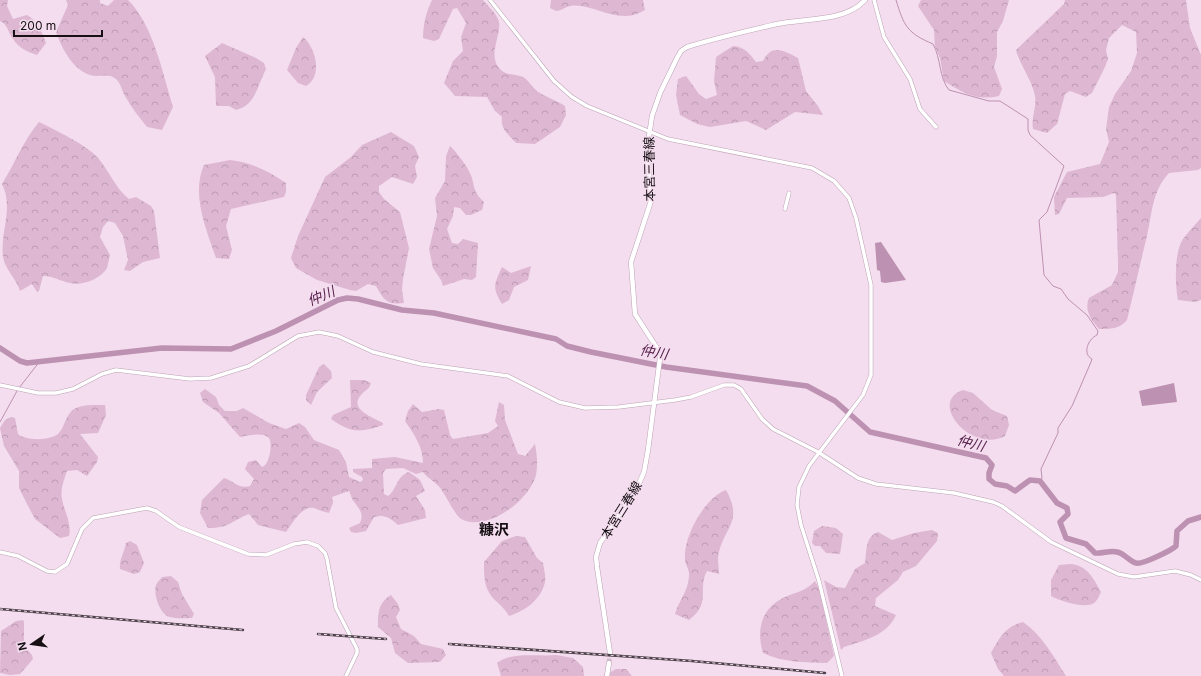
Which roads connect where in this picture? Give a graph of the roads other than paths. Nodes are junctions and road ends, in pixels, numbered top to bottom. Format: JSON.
{"nodes":[{"id":1,"x":490,"y":0,"type":"edge"},
{"id":2,"x":865,"y":0,"type":"edge"},
{"id":3,"x":874,"y":0,"type":"edge"},
{"id":4,"x":936,"y":127,"type":"dead end"},
{"id":5,"x":649,"y":131,"type":"junction"},
{"id":6,"x":789,"y":193,"type":"dead end"},
{"id":7,"x":785,"y":209,"type":"dead end"},
{"id":8,"x":0,"y":385,"type":"edge"},
{"id":9,"x":655,"y":402,"type":"junction"},
{"id":10,"x":818,"y":452,"type":"junction"},
{"id":11,"x":0,"y":552,"type":"edge"},
{"id":12,"x":1201,"y":580,"type":"edge"},
{"id":13,"x":610,"y":653,"type":"tunnel mouth"},
{"id":14,"x":609,"y":663,"type":"tunnel mouth"},
{"id":15,"x":346,"y":676,"type":"edge"},
{"id":16,"x":607,"y":676,"type":"edge"},
{"id":17,"x":842,"y":676,"type":"edge"}],
"edges":[{"from":1,"to":5,"type":"street"},
{"from":2,"to":5,"type":"main road","name":"本宮三春線"},
{"from":3,"to":4,"type":"street"},
{"from":5,"to":9,"type":"main road","name":"本宮三春線"},
{"from":5,"to":10,"type":"street"},
{"from":6,"to":7,"type":"street"},
{"from":8,"to":9,"type":"street"},
{"from":9,"to":10,"type":"street"},
{"from":9,"to":13,"type":"main road","name":"本宮三春線"},
{"from":10,"to":12,"type":"street"},
{"from":10,"to":17,"type":"street"},
{"from":11,"to":15,"type":"street"},
{"from":14,"to":16,"type":"main road"}]}
